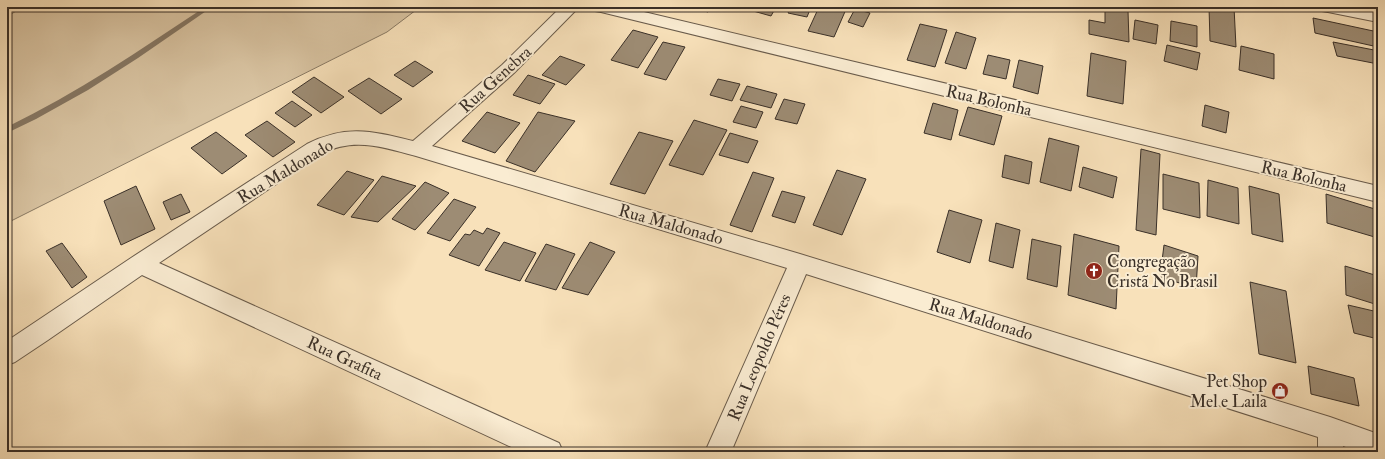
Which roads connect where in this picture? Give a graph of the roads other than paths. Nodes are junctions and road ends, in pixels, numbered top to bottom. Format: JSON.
{"nodes":[{"id":1,"x":571,"y":7,"type":"edge"},
{"id":2,"x":601,"y":7,"type":"edge"},
{"id":3,"x":1328,"y":7,"type":"edge"},
{"id":4,"x":1378,"y":17,"type":"edge"},
{"id":5,"x":416,"y":149,"type":"junction"},
{"id":6,"x":1378,"y":194,"type":"edge"},
{"id":7,"x":800,"y":263,"type":"junction"},
{"id":8,"x":139,"y":264,"type":"junction"},
{"id":9,"x":7,"y":354,"type":"edge"},
{"id":10,"x":1331,"y":440,"type":"edge"},
{"id":11,"x":1378,"y":446,"type":"edge"},
{"id":12,"x":550,"y":452,"type":"edge"},
{"id":13,"x":718,"y":452,"type":"edge"}],
"edges":[{"from":1,"to":5,"type":"street","name":"Rua Genebra"},
{"from":2,"to":6,"type":"street","name":"Rua Bolonha"},
{"from":3,"to":4,"type":"street"},
{"from":5,"to":7,"type":"street","name":"Rua Maldonado"},
{"from":5,"to":8,"type":"street","name":"Rua Maldonado"},
{"from":7,"to":10,"type":"street","name":"Rua Maldonado"},
{"from":7,"to":13,"type":"street","name":"Rua Leopoldo Péres"},
{"from":8,"to":9,"type":"street","name":"Rua Maldonado"},
{"from":8,"to":12,"type":"street","name":"Rua Grafita"},
{"from":10,"to":11,"type":"street","name":"Rua Maldonado"}]}
